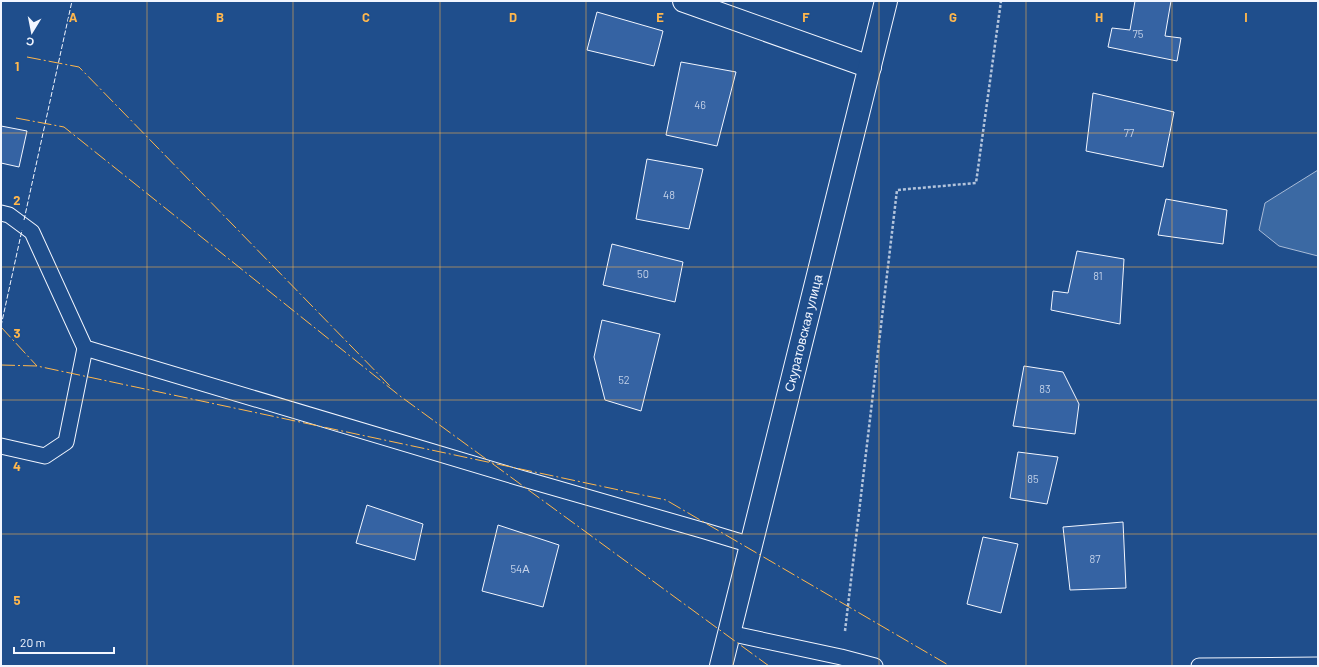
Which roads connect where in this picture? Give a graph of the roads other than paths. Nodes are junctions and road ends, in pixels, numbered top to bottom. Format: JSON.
{"nodes":[{"id":1,"x":684,"y":1,"type":"edge"},
{"id":2,"x":886,"y":1,"type":"edge"},
{"id":3,"x":870,"y":67,"type":"junction"},
{"id":4,"x":1,"y":213,"type":"edge"},
{"id":5,"x":85,"y":348,"type":"junction"},
{"id":6,"x":1,"y":446,"type":"edge"},
{"id":7,"x":751,"y":545,"type":"junction"},
{"id":8,"x":729,"y":632,"type":"junction"},
{"id":9,"x":1318,"y":665,"type":"edge"},
{"id":10,"x":720,"y":666,"type":"edge"},
{"id":11,"x":875,"y":666,"type":"edge"},
{"id":12,"x":1200,"y":666,"type":"edge"}],
"edges":[{"from":1,"to":3,"type":"street"},
{"from":2,"to":3,"type":"street","name":"Скуратовская улица"},
{"from":3,"to":7,"type":"street","name":"Скуратовская улица"},
{"from":4,"to":5,"type":"lane"},
{"from":5,"to":6,"type":"lane"},
{"from":5,"to":7,"type":"lane"},
{"from":7,"to":8,"type":"street","name":"Скуратовская улица"},
{"from":8,"to":10,"type":"street","name":"Скуратовская улица"},
{"from":8,"to":11,"type":"lane"},
{"from":9,"to":12,"type":"lane"}]}
